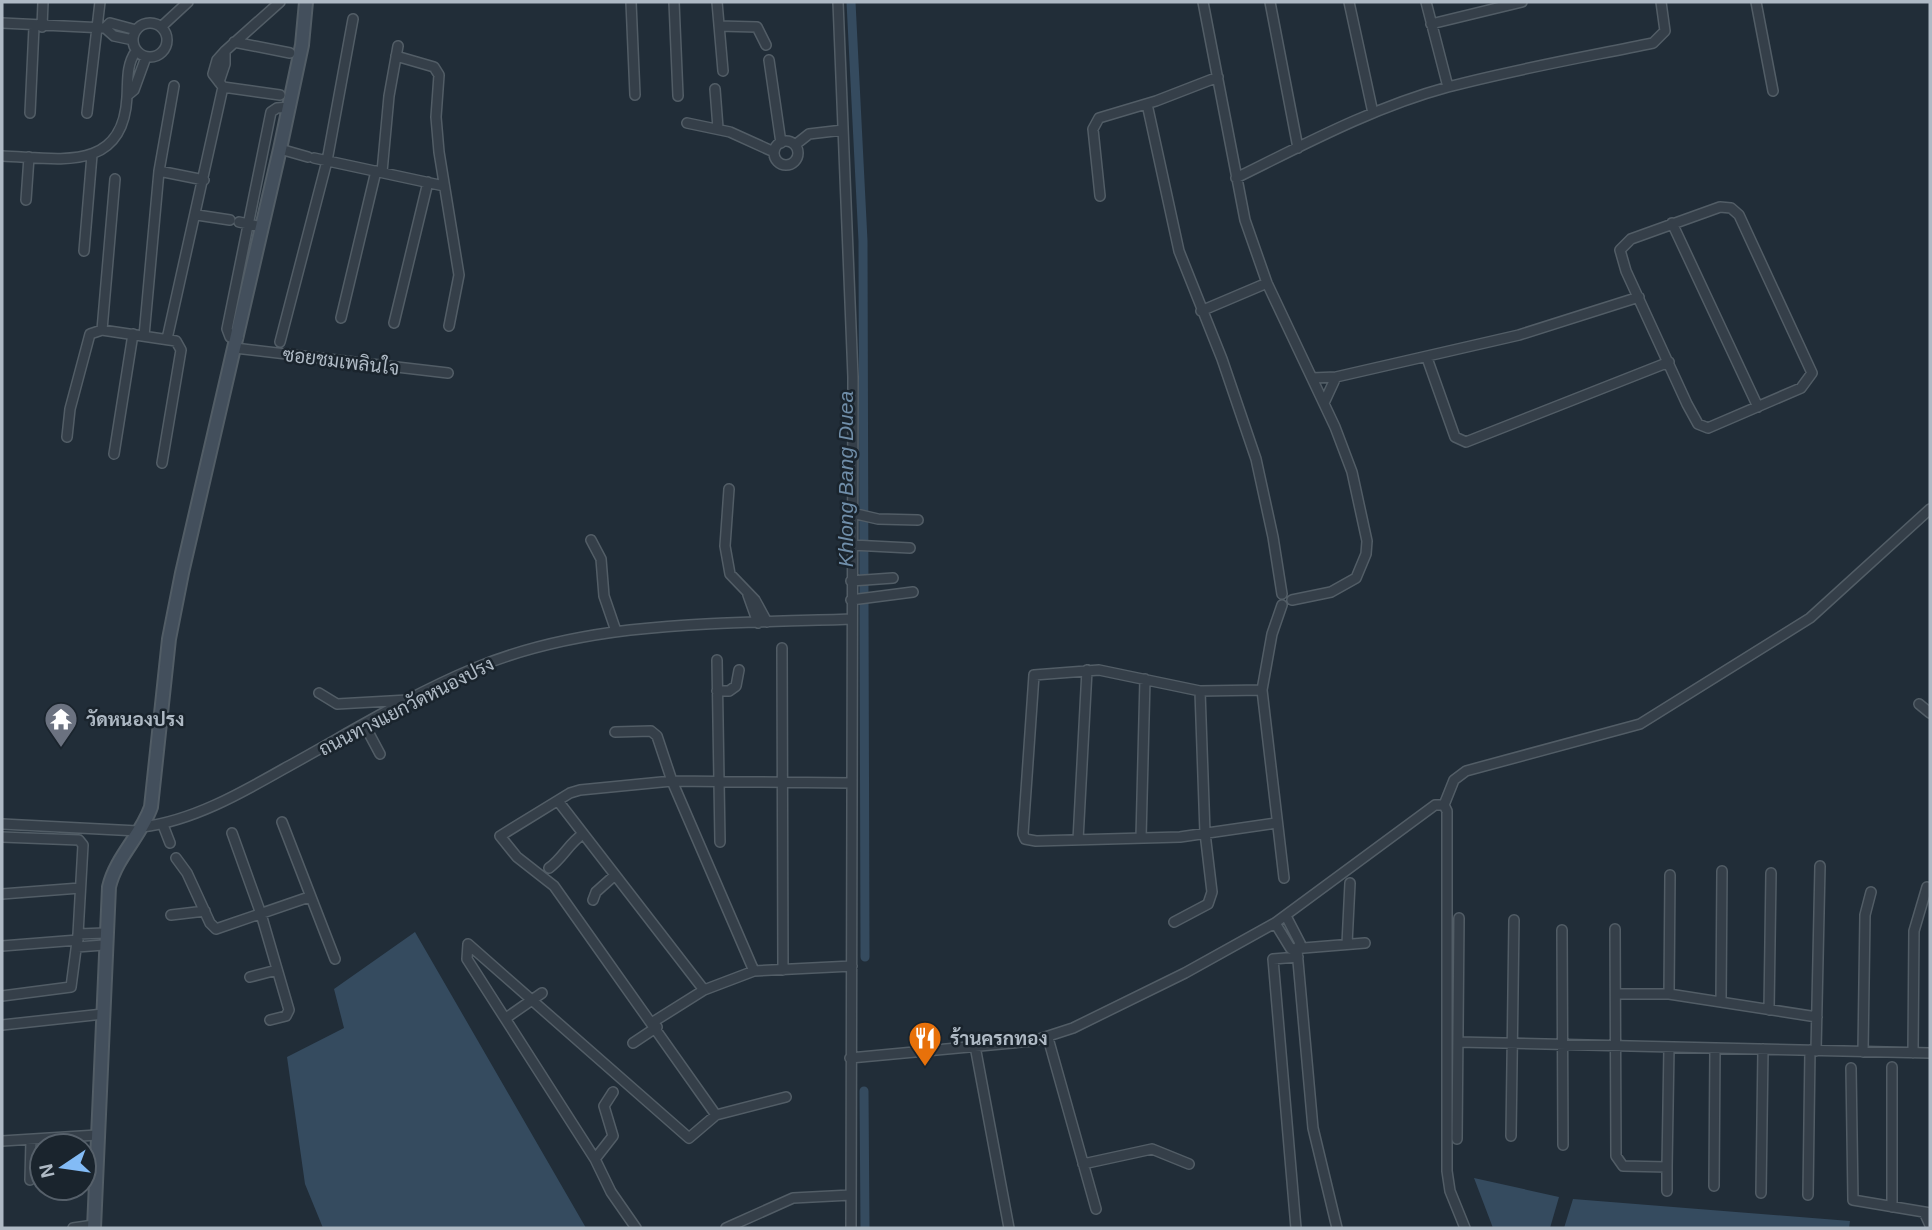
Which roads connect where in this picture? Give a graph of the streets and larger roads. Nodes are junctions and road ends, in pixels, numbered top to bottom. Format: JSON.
{"nodes":[{"id":1,"x":43,"y":2,"type":"edge"},
{"id":2,"x":100,"y":2,"type":"edge"},
{"id":3,"x":188,"y":2,"type":"edge"},
{"id":4,"x":280,"y":2,"type":"edge"},
{"id":5,"x":306,"y":2,"type":"edge"},
{"id":6,"x":631,"y":2,"type":"edge"},
{"id":7,"x":674,"y":2,"type":"edge"},
{"id":8,"x":717,"y":2,"type":"edge"},
{"id":9,"x":838,"y":2,"type":"edge"},
{"id":10,"x":1203,"y":2,"type":"edge"},
{"id":11,"x":1270,"y":2,"type":"edge"},
{"id":12,"x":1349,"y":2,"type":"edge"},
{"id":13,"x":1426,"y":2,"type":"edge"},
{"id":14,"x":1522,"y":2,"type":"edge"},
{"id":15,"x":1661,"y":2,"type":"edge"},
{"id":16,"x":1756,"y":2,"type":"edge"},
{"id":17,"x":353,"y":19,"type":"dead end"},
{"id":18,"x":2,"y":23,"type":"edge"},
{"id":19,"x":1431,"y":24,"type":"junction"},
{"id":20,"x":719,"y":26,"type":"junction"},
{"id":21,"x":38,"y":27,"type":"junction"},
{"id":22,"x":161,"y":27,"type":"junction"},
{"id":23,"x":102,"y":28,"type":"junction"},
{"id":24,"x":136,"y":30,"type":"junction"},
{"id":25,"x":133,"y":40,"type":"junction"},
{"id":26,"x":234,"y":42,"type":"junction"},
{"id":27,"x":766,"y":45,"type":"dead end"},
{"id":28,"x":398,"y":46,"type":"dead end"},
{"id":29,"x":136,"y":51,"type":"junction"},
{"id":30,"x":290,"y":52,"type":"dead end"},
{"id":31,"x":396,"y":56,"type":"junction"},
{"id":32,"x":146,"y":57,"type":"junction"},
{"id":33,"x":769,"y":60,"type":"dead end"},
{"id":34,"x":723,"y":71,"type":"dead end"},
{"id":35,"x":1218,"y":77,"type":"junction"},
{"id":36,"x":221,"y":85,"type":"junction"},
{"id":37,"x":174,"y":86,"type":"dead end"},
{"id":38,"x":1448,"y":87,"type":"junction"},
{"id":39,"x":715,"y":89,"type":"dead end"},
{"id":40,"x":1773,"y":91,"type":"dead end"},
{"id":41,"x":128,"y":95,"type":"junction"},
{"id":42,"x":281,"y":95,"type":"dead end"},
{"id":43,"x":635,"y":95,"type":"dead end"},
{"id":44,"x":678,"y":96,"type":"dead end"},
{"id":45,"x":1147,"y":104,"type":"junction"},
{"id":46,"x":290,"y":107,"type":"junction"},
{"id":47,"x":30,"y":113,"type":"dead end"},
{"id":48,"x":87,"y":113,"type":"dead end"},
{"id":49,"x":1373,"y":113,"type":"junction"},
{"id":50,"x":687,"y":124,"type":"dead end"},
{"id":51,"x":718,"y":128,"type":"junction"},
{"id":52,"x":843,"y":130,"type":"junction"},
{"id":53,"x":781,"y":143,"type":"junction"},
{"id":54,"x":795,"y":145,"type":"junction"},
{"id":55,"x":1298,"y":148,"type":"junction"},
{"id":56,"x":285,"y":151,"type":"junction"},
{"id":57,"x":774,"y":152,"type":"junction"},
{"id":58,"x":92,"y":155,"type":"junction"},
{"id":59,"x":2,"y":156,"type":"edge"},
{"id":60,"x":29,"y":157,"type":"junction"},
{"id":61,"x":327,"y":161,"type":"junction"},
{"id":62,"x":159,"y":171,"type":"junction"},
{"id":63,"x":379,"y":172,"type":"junction"},
{"id":64,"x":1236,"y":178,"type":"junction"},
{"id":65,"x":115,"y":179,"type":"dead end"},
{"id":66,"x":204,"y":180,"type":"junction"},
{"id":67,"x":428,"y":182,"type":"junction"},
{"id":68,"x":444,"y":186,"type":"junction"},
{"id":69,"x":1100,"y":196,"type":"dead end"},
{"id":70,"x":26,"y":200,"type":"dead end"},
{"id":71,"x":197,"y":215,"type":"junction"},
{"id":72,"x":1672,"y":223,"type":"junction"},
{"id":73,"x":256,"y":225,"type":"junction"},
{"id":74,"x":83,"y":251,"type":"dead end"},
{"id":75,"x":1267,"y":283,"type":"junction"},
{"id":76,"x":1639,"y":297,"type":"junction"},
{"id":77,"x":1201,"y":312,"type":"junction"},
{"id":78,"x":341,"y":318,"type":"dead end"},
{"id":79,"x":394,"y":323,"type":"dead end"},
{"id":80,"x":449,"y":326,"type":"dead end"},
{"id":81,"x":102,"y":330,"type":"junction"},
{"id":82,"x":133,"y":334,"type":"junction"},
{"id":83,"x":144,"y":336,"type":"junction"},
{"id":84,"x":167,"y":339,"type":"junction"},
{"id":85,"x":280,"y":342,"type":"dead end"},
{"id":86,"x":236,"y":343,"type":"junction"},
{"id":87,"x":1427,"y":358,"type":"junction"},
{"id":88,"x":1669,"y":362,"type":"junction"},
{"id":89,"x":448,"y":373,"type":"dead end"},
{"id":90,"x":1336,"y":377,"type":"junction"},
{"id":91,"x":1312,"y":379,"type":"junction"},
{"id":92,"x":1324,"y":403,"type":"junction"},
{"id":93,"x":1758,"y":407,"type":"junction"},
{"id":94,"x":67,"y":437,"type":"dead end"},
{"id":95,"x":114,"y":454,"type":"dead end"},
{"id":96,"x":162,"y":463,"type":"dead end"},
{"id":97,"x":729,"y":489,"type":"dead end"},
{"id":98,"x":1930,"y":509,"type":"edge"},
{"id":99,"x":858,"y":514,"type":"junction"},
{"id":100,"x":918,"y":520,"type":"dead end"},
{"id":101,"x":590,"y":540,"type":"dead end"},
{"id":102,"x":859,"y":545,"type":"junction"},
{"id":103,"x":910,"y":548,"type":"dead end"},
{"id":104,"x":892,"y":578,"type":"dead end"},
{"id":105,"x":858,"y":581,"type":"junction"},
{"id":106,"x":913,"y":592,"type":"dead end"},
{"id":107,"x":1282,"y":594,"type":"junction"},
{"id":108,"x":859,"y":599,"type":"junction"},
{"id":109,"x":1292,"y":600,"type":"junction"},
{"id":110,"x":1282,"y":605,"type":"junction"},
{"id":111,"x":851,"y":619,"type":"junction"},
{"id":112,"x":762,"y":623,"type":"junction"},
{"id":113,"x":616,"y":631,"type":"junction"},
{"id":114,"x":782,"y":648,"type":"dead end"},
{"id":115,"x":717,"y":660,"type":"dead end"},
{"id":116,"x":739,"y":670,"type":"dead end"},
{"id":117,"x":1087,"y":670,"type":"junction"},
{"id":118,"x":1144,"y":679,"type":"junction"},
{"id":119,"x":1262,"y":690,"type":"junction"},
{"id":120,"x":717,"y":691,"type":"junction"},
{"id":121,"x":1200,"y":691,"type":"junction"},
{"id":122,"x":319,"y":693,"type":"dead end"},
{"id":123,"x":410,"y":700,"type":"junction"},
{"id":124,"x":1919,"y":704,"type":"dead end"},
{"id":125,"x":1930,"y":713,"type":"edge"},
{"id":126,"x":366,"y":728,"type":"junction"},
{"id":127,"x":615,"y":732,"type":"dead end"},
{"id":128,"x":380,"y":754,"type":"dead end"},
{"id":129,"x":672,"y":781,"type":"junction"},
{"id":130,"x":719,"y":781,"type":"junction"},
{"id":131,"x":782,"y":783,"type":"junction"},
{"id":132,"x":852,"y":783,"type":"junction"},
{"id":133,"x":558,"y":801,"type":"junction"},
{"id":134,"x":1444,"y":805,"type":"junction"},
{"id":135,"x":282,"y":821,"type":"dead end"},
{"id":136,"x":1276,"y":823,"type":"junction"},
{"id":137,"x":2,"y":824,"type":"edge"},
{"id":138,"x":164,"y":828,"type":"junction"},
{"id":139,"x":140,"y":829,"type":"junction"},
{"id":140,"x":232,"y":833,"type":"dead end"},
{"id":141,"x":1205,"y":833,"type":"junction"},
{"id":142,"x":583,"y":834,"type":"junction"},
{"id":143,"x":2,"y":837,"type":"edge"},
{"id":144,"x":1141,"y":838,"type":"junction"},
{"id":145,"x":1078,"y":840,"type":"junction"},
{"id":146,"x":169,"y":842,"type":"dead end"},
{"id":147,"x":720,"y":842,"type":"dead end"},
{"id":148,"x":176,"y":858,"type":"dead end"},
{"id":149,"x":1820,"y":866,"type":"dead end"},
{"id":150,"x":549,"y":868,"type":"dead end"},
{"id":151,"x":1722,"y":871,"type":"dead end"},
{"id":152,"x":1771,"y":873,"type":"dead end"},
{"id":153,"x":615,"y":875,"type":"junction"},
{"id":154,"x":1670,"y":875,"type":"dead end"},
{"id":155,"x":1284,"y":877,"type":"dead end"},
{"id":156,"x":1350,"y":883,"type":"dead end"},
{"id":157,"x":1927,"y":887,"type":"dead end"},
{"id":158,"x":80,"y":888,"type":"junction"},
{"id":159,"x":1871,"y":892,"type":"dead end"},
{"id":160,"x":2,"y":894,"type":"edge"},
{"id":161,"x":309,"y":897,"type":"junction"},
{"id":162,"x":593,"y":900,"type":"dead end"},
{"id":163,"x":205,"y":911,"type":"junction"},
{"id":164,"x":261,"y":914,"type":"junction"},
{"id":165,"x":171,"y":915,"type":"dead end"},
{"id":166,"x":1286,"y":916,"type":"junction"},
{"id":167,"x":1459,"y":918,"type":"dead end"},
{"id":168,"x":1514,"y":920,"type":"dead end"},
{"id":169,"x":1174,"y":922,"type":"dead end"},
{"id":170,"x":1275,"y":923,"type":"junction"},
{"id":171,"x":1615,"y":929,"type":"dead end"},
{"id":172,"x":1563,"y":930,"type":"dead end"},
{"id":173,"x":105,"y":939,"type":"junction"},
{"id":174,"x":78,"y":940,"type":"junction"},
{"id":175,"x":1365,"y":943,"type":"dead end"},
{"id":176,"x":1347,"y":944,"type":"junction"},
{"id":177,"x":2,"y":946,"type":"edge"},
{"id":178,"x":1297,"y":953,"type":"junction"},
{"id":179,"x":335,"y":959,"type":"dead end"},
{"id":180,"x":852,"y":966,"type":"junction"},
{"id":181,"x":278,"y":970,"type":"junction"},
{"id":182,"x":783,"y":970,"type":"junction"},
{"id":183,"x":754,"y":971,"type":"junction"},
{"id":184,"x":250,"y":977,"type":"dead end"},
{"id":185,"x":704,"y":990,"type":"junction"},
{"id":186,"x":542,"y":993,"type":"dead end"},
{"id":187,"x":1617,"y":993,"type":"junction"},
{"id":188,"x":1669,"y":994,"type":"junction"},
{"id":189,"x":2,"y":996,"type":"edge"},
{"id":190,"x":532,"y":1000,"type":"junction"},
{"id":191,"x":1721,"y":1002,"type":"junction"},
{"id":192,"x":1769,"y":1010,"type":"junction"},
{"id":193,"x":103,"y":1014,"type":"junction"},
{"id":194,"x":1817,"y":1017,"type":"junction"},
{"id":195,"x":506,"y":1018,"type":"junction"},
{"id":196,"x":270,"y":1020,"type":"dead end"},
{"id":197,"x":2,"y":1025,"type":"edge"},
{"id":198,"x":655,"y":1025,"type":"junction"},
{"id":199,"x":1048,"y":1038,"type":"junction"},
{"id":200,"x":1458,"y":1042,"type":"junction"},
{"id":201,"x":633,"y":1043,"type":"dead end"},
{"id":202,"x":1511,"y":1044,"type":"junction"},
{"id":203,"x":1564,"y":1045,"type":"junction"},
{"id":204,"x":975,"y":1046,"type":"junction"},
{"id":205,"x":1617,"y":1046,"type":"junction"},
{"id":206,"x":1669,"y":1047,"type":"junction"},
{"id":207,"x":1715,"y":1048,"type":"junction"},
{"id":208,"x":1763,"y":1049,"type":"junction"},
{"id":209,"x":1813,"y":1050,"type":"junction"},
{"id":210,"x":1863,"y":1052,"type":"junction"},
{"id":211,"x":1913,"y":1053,"type":"junction"},
{"id":212,"x":1930,"y":1053,"type":"edge"},
{"id":213,"x":850,"y":1058,"type":"junction"},
{"id":214,"x":1892,"y":1067,"type":"dead end"},
{"id":215,"x":1851,"y":1068,"type":"dead end"},
{"id":216,"x":613,"y":1092,"type":"dead end"},
{"id":217,"x":786,"y":1097,"type":"dead end"},
{"id":218,"x":716,"y":1115,"type":"junction"},
{"id":219,"x":97,"y":1132,"type":"edge"},
{"id":220,"x":1511,"y":1136,"type":"dead end"},
{"id":221,"x":1457,"y":1139,"type":"dead end"},
{"id":222,"x":28,"y":1140,"type":"edge"},
{"id":223,"x":2,"y":1141,"type":"edge"},
{"id":224,"x":1563,"y":1145,"type":"dead end"},
{"id":225,"x":595,"y":1158,"type":"junction"},
{"id":226,"x":1083,"y":1164,"type":"junction"},
{"id":227,"x":1189,"y":1164,"type":"dead end"},
{"id":228,"x":1667,"y":1167,"type":"junction"},
{"id":229,"x":1714,"y":1186,"type":"dead end"},
{"id":230,"x":1667,"y":1191,"type":"dead end"},
{"id":231,"x":1761,"y":1193,"type":"dead end"},
{"id":232,"x":851,"y":1195,"type":"junction"},
{"id":233,"x":1808,"y":1195,"type":"dead end"},
{"id":234,"x":95,"y":1202,"type":"edge"},
{"id":235,"x":1892,"y":1207,"type":"junction"},
{"id":236,"x":1096,"y":1209,"type":"dead end"},
{"id":237,"x":1927,"y":1212,"type":"edge"},
{"id":238,"x":1930,"y":1226,"type":"edge"},
{"id":239,"x":94,"y":1227,"type":"edge"},
{"id":240,"x":73,"y":1228,"type":"edge"},
{"id":241,"x":636,"y":1228,"type":"edge"},
{"id":242,"x":726,"y":1228,"type":"edge"},
{"id":243,"x":850,"y":1228,"type":"edge"},
{"id":244,"x":1009,"y":1228,"type":"edge"},
{"id":245,"x":1296,"y":1228,"type":"edge"},
{"id":246,"x":1337,"y":1228,"type":"edge"},
{"id":247,"x":1465,"y":1228,"type":"edge"}],
"edges":[{"from":1,"to":21,"type":"street"},
{"from":2,"to":23,"type":"street"},
{"from":3,"to":22,"type":"street"},
{"from":4,"to":26,"type":"street"},
{"from":5,"to":46,"type":"street"},
{"from":6,"to":43,"type":"street"},
{"from":7,"to":44,"type":"street"},
{"from":8,"to":20,"type":"street"},
{"from":9,"to":52,"type":"street"},
{"from":10,"to":35,"type":"street"},
{"from":11,"to":55,"type":"street"},
{"from":12,"to":49,"type":"street"},
{"from":13,"to":19,"type":"street"},
{"from":14,"to":19,"type":"street"},
{"from":15,"to":38,"type":"street"},
{"from":16,"to":40,"type":"street"},
{"from":17,"to":61,"type":"street"},
{"from":18,"to":21,"type":"street"},
{"from":19,"to":38,"type":"street"},
{"from":20,"to":27,"type":"street"},
{"from":20,"to":34,"type":"street"},
{"from":21,"to":23,"type":"street"},
{"from":21,"to":47,"type":"street"},
{"from":22,"to":24,"type":"street"},
{"from":22,"to":32,"type":"street"},
{"from":23,"to":24,"type":"street"},
{"from":23,"to":25,"type":"street"},
{"from":23,"to":48,"type":"street"},
{"from":24,"to":25,"type":"street"},
{"from":25,"to":29,"type":"street"},
{"from":26,"to":30,"type":"street"},
{"from":26,"to":36,"type":"street"},
{"from":28,"to":31,"type":"street"},
{"from":29,"to":32,"type":"street"},
{"from":29,"to":41,"type":"street"},
{"from":31,"to":63,"type":"street"},
{"from":31,"to":68,"type":"street"},
{"from":32,"to":41,"type":"street"},
{"from":33,"to":53,"type":"street"},
{"from":35,"to":45,"type":"street"},
{"from":35,"to":64,"type":"street"},
{"from":36,"to":42,"type":"street"},
{"from":36,"to":66,"type":"street"},
{"from":37,"to":62,"type":"street"},
{"from":38,"to":49,"type":"street"},
{"from":39,"to":51,"type":"street"},
{"from":41,"to":58,"type":"street"},
{"from":45,"to":69,"type":"street"},
{"from":45,"to":77,"type":"street"},
{"from":46,"to":56,"type":"street"},
{"from":46,"to":73,"type":"street"},
{"from":49,"to":55,"type":"street"},
{"from":50,"to":51,"type":"street"},
{"from":51,"to":57,"type":"street"},
{"from":52,"to":54,"type":"street"},
{"from":52,"to":99,"type":"street"},
{"from":53,"to":54,"type":"street"},
{"from":53,"to":57,"type":"street"},
{"from":54,"to":57,"type":"street"},
{"from":55,"to":64,"type":"street"},
{"from":56,"to":61,"type":"street"},
{"from":56,"to":73,"type":"street"},
{"from":58,"to":60,"type":"street"},
{"from":58,"to":74,"type":"street"},
{"from":59,"to":60,"type":"street"},
{"from":60,"to":70,"type":"street"},
{"from":61,"to":63,"type":"street"},
{"from":61,"to":85,"type":"street"},
{"from":62,"to":66,"type":"street"},
{"from":62,"to":83,"type":"street"},
{"from":63,"to":67,"type":"street"},
{"from":63,"to":78,"type":"street"},
{"from":64,"to":75,"type":"street"},
{"from":65,"to":81,"type":"street"},
{"from":66,"to":71,"type":"street"},
{"from":67,"to":68,"type":"street"},
{"from":67,"to":79,"type":"street"},
{"from":68,"to":80,"type":"street"},
{"from":71,"to":73,"type":"street"},
{"from":71,"to":84,"type":"street"},
{"from":72,"to":76,"type":"street"},
{"from":72,"to":93,"type":"street"},
{"from":72,"to":93,"type":"street"},
{"from":73,"to":86,"type":"street"},
{"from":75,"to":77,"type":"street"},
{"from":75,"to":91,"type":"street"},
{"from":76,"to":87,"type":"street"},
{"from":76,"to":88,"type":"street"},
{"from":77,"to":107,"type":"street"},
{"from":81,"to":82,"type":"street"},
{"from":81,"to":94,"type":"street"},
{"from":82,"to":83,"type":"street"},
{"from":82,"to":95,"type":"street"},
{"from":83,"to":84,"type":"street"},
{"from":84,"to":96,"type":"street"},
{"from":86,"to":89,"type":"street","name":"ซอยชมเพลินใจ"},
{"from":86,"to":139,"type":"street"},
{"from":87,"to":88,"type":"street"},
{"from":87,"to":90,"type":"street"},
{"from":88,"to":93,"type":"street"},
{"from":90,"to":91,"type":"street"},
{"from":90,"to":92,"type":"street"},
{"from":91,"to":92,"type":"street"},
{"from":92,"to":109,"type":"street"},
{"from":97,"to":112,"type":"street"},
{"from":98,"to":134,"type":"street"},
{"from":99,"to":100,"type":"street"},
{"from":99,"to":102,"type":"street"},
{"from":101,"to":113,"type":"street"},
{"from":102,"to":103,"type":"street"},
{"from":102,"to":105,"type":"street"},
{"from":104,"to":105,"type":"street"},
{"from":105,"to":108,"type":"street"},
{"from":106,"to":108,"type":"street"},
{"from":107,"to":109,"type":"street"},
{"from":107,"to":110,"type":"street"},
{"from":108,"to":111,"type":"street"},
{"from":109,"to":110,"type":"street"},
{"from":110,"to":119,"type":"street"},
{"from":111,"to":112,"type":"street","name":"ถนนทางแยกวัดหนองปรง"},
{"from":111,"to":132,"type":"street"},
{"from":112,"to":113,"type":"street","name":"ถนนทางแยกวัดหนองปรง"},
{"from":113,"to":123,"type":"street","name":"ถนนทางแยกวัดหนองปรง"},
{"from":114,"to":131,"type":"street"},
{"from":115,"to":120,"type":"street"},
{"from":116,"to":120,"type":"street"},
{"from":117,"to":118,"type":"street"},
{"from":117,"to":145,"type":"street"},
{"from":117,"to":145,"type":"street"},
{"from":118,"to":121,"type":"street"},
{"from":118,"to":144,"type":"street"},
{"from":119,"to":121,"type":"street"},
{"from":119,"to":136,"type":"street"},
{"from":120,"to":130,"type":"street"},
{"from":121,"to":141,"type":"street"},
{"from":122,"to":123,"type":"street"},
{"from":123,"to":126,"type":"street","name":"ถนนทางแยกวัดหนองปรง"},
{"from":124,"to":125,"type":"street"},
{"from":126,"to":128,"type":"street"},
{"from":126,"to":138,"type":"street","name":"ถนนทางแยกวัดหนองปรง"},
{"from":127,"to":129,"type":"street"},
{"from":129,"to":130,"type":"street"},
{"from":129,"to":133,"type":"street"},
{"from":129,"to":183,"type":"street"},
{"from":130,"to":131,"type":"street"},
{"from":130,"to":147,"type":"street"},
{"from":131,"to":132,"type":"street"},
{"from":131,"to":182,"type":"street"},
{"from":132,"to":180,"type":"street"},
{"from":133,"to":142,"type":"street"},
{"from":133,"to":198,"type":"street"},
{"from":134,"to":166,"type":"street"},
{"from":134,"to":247,"type":"street"},
{"from":135,"to":161,"type":"street"},
{"from":136,"to":141,"type":"street"},
{"from":136,"to":155,"type":"street"},
{"from":137,"to":139,"type":"street","name":"ถนนทางแยกวัดหนองปรง"},
{"from":138,"to":139,"type":"street","name":"ถนนทางแยกวัดหนองปรง"},
{"from":138,"to":146,"type":"street"},
{"from":139,"to":173,"type":"street"},
{"from":140,"to":164,"type":"street"},
{"from":141,"to":144,"type":"street"},
{"from":141,"to":169,"type":"street"},
{"from":142,"to":150,"type":"street"},
{"from":142,"to":153,"type":"street"},
{"from":143,"to":158,"type":"street"},
{"from":144,"to":145,"type":"street"},
{"from":148,"to":163,"type":"street"},
{"from":149,"to":194,"type":"street"},
{"from":151,"to":191,"type":"street"},
{"from":152,"to":192,"type":"street"},
{"from":153,"to":162,"type":"street"},
{"from":153,"to":185,"type":"street"},
{"from":154,"to":188,"type":"street"},
{"from":156,"to":176,"type":"street"},
{"from":157,"to":211,"type":"street"},
{"from":158,"to":160,"type":"street"},
{"from":158,"to":174,"type":"street"},
{"from":159,"to":210,"type":"street"},
{"from":161,"to":164,"type":"street"},
{"from":161,"to":179,"type":"street"},
{"from":163,"to":164,"type":"street"},
{"from":163,"to":165,"type":"street"},
{"from":164,"to":181,"type":"street"},
{"from":166,"to":170,"type":"street"},
{"from":166,"to":178,"type":"street"},
{"from":167,"to":200,"type":"street"},
{"from":168,"to":202,"type":"street"},
{"from":170,"to":178,"type":"street"},
{"from":170,"to":199,"type":"street"},
{"from":171,"to":187,"type":"street"},
{"from":172,"to":203,"type":"street"},
{"from":173,"to":174,"type":"street"},
{"from":173,"to":193,"type":"street"},
{"from":174,"to":177,"type":"street"},
{"from":174,"to":189,"type":"street"},
{"from":175,"to":176,"type":"street"},
{"from":176,"to":178,"type":"street"},
{"from":178,"to":245,"type":"street"},
{"from":178,"to":246,"type":"street"},
{"from":180,"to":182,"type":"street"},
{"from":180,"to":213,"type":"street"},
{"from":181,"to":184,"type":"street"},
{"from":181,"to":196,"type":"street"},
{"from":182,"to":183,"type":"street"},
{"from":183,"to":185,"type":"street"},
{"from":185,"to":198,"type":"street"},
{"from":186,"to":190,"type":"street"},
{"from":187,"to":188,"type":"street"},
{"from":187,"to":205,"type":"street"},
{"from":188,"to":191,"type":"street"},
{"from":190,"to":195,"type":"street"},
{"from":190,"to":195,"type":"street"},
{"from":190,"to":218,"type":"street"},
{"from":191,"to":192,"type":"street"},
{"from":192,"to":194,"type":"street"},
{"from":193,"to":197,"type":"street"},
{"from":193,"to":219,"type":"street"},
{"from":194,"to":209,"type":"street"},
{"from":195,"to":225,"type":"street"},
{"from":198,"to":201,"type":"street"},
{"from":198,"to":218,"type":"street"},
{"from":199,"to":204,"type":"street"},
{"from":199,"to":226,"type":"street"},
{"from":200,"to":202,"type":"street"},
{"from":200,"to":221,"type":"street"},
{"from":202,"to":203,"type":"street"},
{"from":202,"to":220,"type":"street"},
{"from":203,"to":205,"type":"street"},
{"from":203,"to":224,"type":"street"},
{"from":204,"to":213,"type":"street"},
{"from":204,"to":244,"type":"street"},
{"from":205,"to":206,"type":"street"},
{"from":205,"to":228,"type":"street"},
{"from":206,"to":207,"type":"street"},
{"from":206,"to":228,"type":"street"},
{"from":207,"to":208,"type":"street"},
{"from":207,"to":229,"type":"street"},
{"from":208,"to":209,"type":"street"},
{"from":208,"to":231,"type":"street"},
{"from":209,"to":210,"type":"street"},
{"from":209,"to":233,"type":"street"},
{"from":210,"to":211,"type":"street"},
{"from":211,"to":212,"type":"street"},
{"from":213,"to":232,"type":"street"},
{"from":214,"to":235,"type":"street"},
{"from":215,"to":235,"type":"street"},
{"from":216,"to":225,"type":"street"},
{"from":217,"to":218,"type":"street"},
{"from":222,"to":223,"type":"street"},
{"from":225,"to":241,"type":"street"},
{"from":226,"to":227,"type":"street"},
{"from":226,"to":236,"type":"street"},
{"from":228,"to":230,"type":"street"},
{"from":232,"to":242,"type":"street"},
{"from":232,"to":243,"type":"street"},
{"from":234,"to":239,"type":"street"},
{"from":235,"to":237,"type":"street"},
{"from":237,"to":238,"type":"street"},
{"from":239,"to":240,"type":"street"}]}
